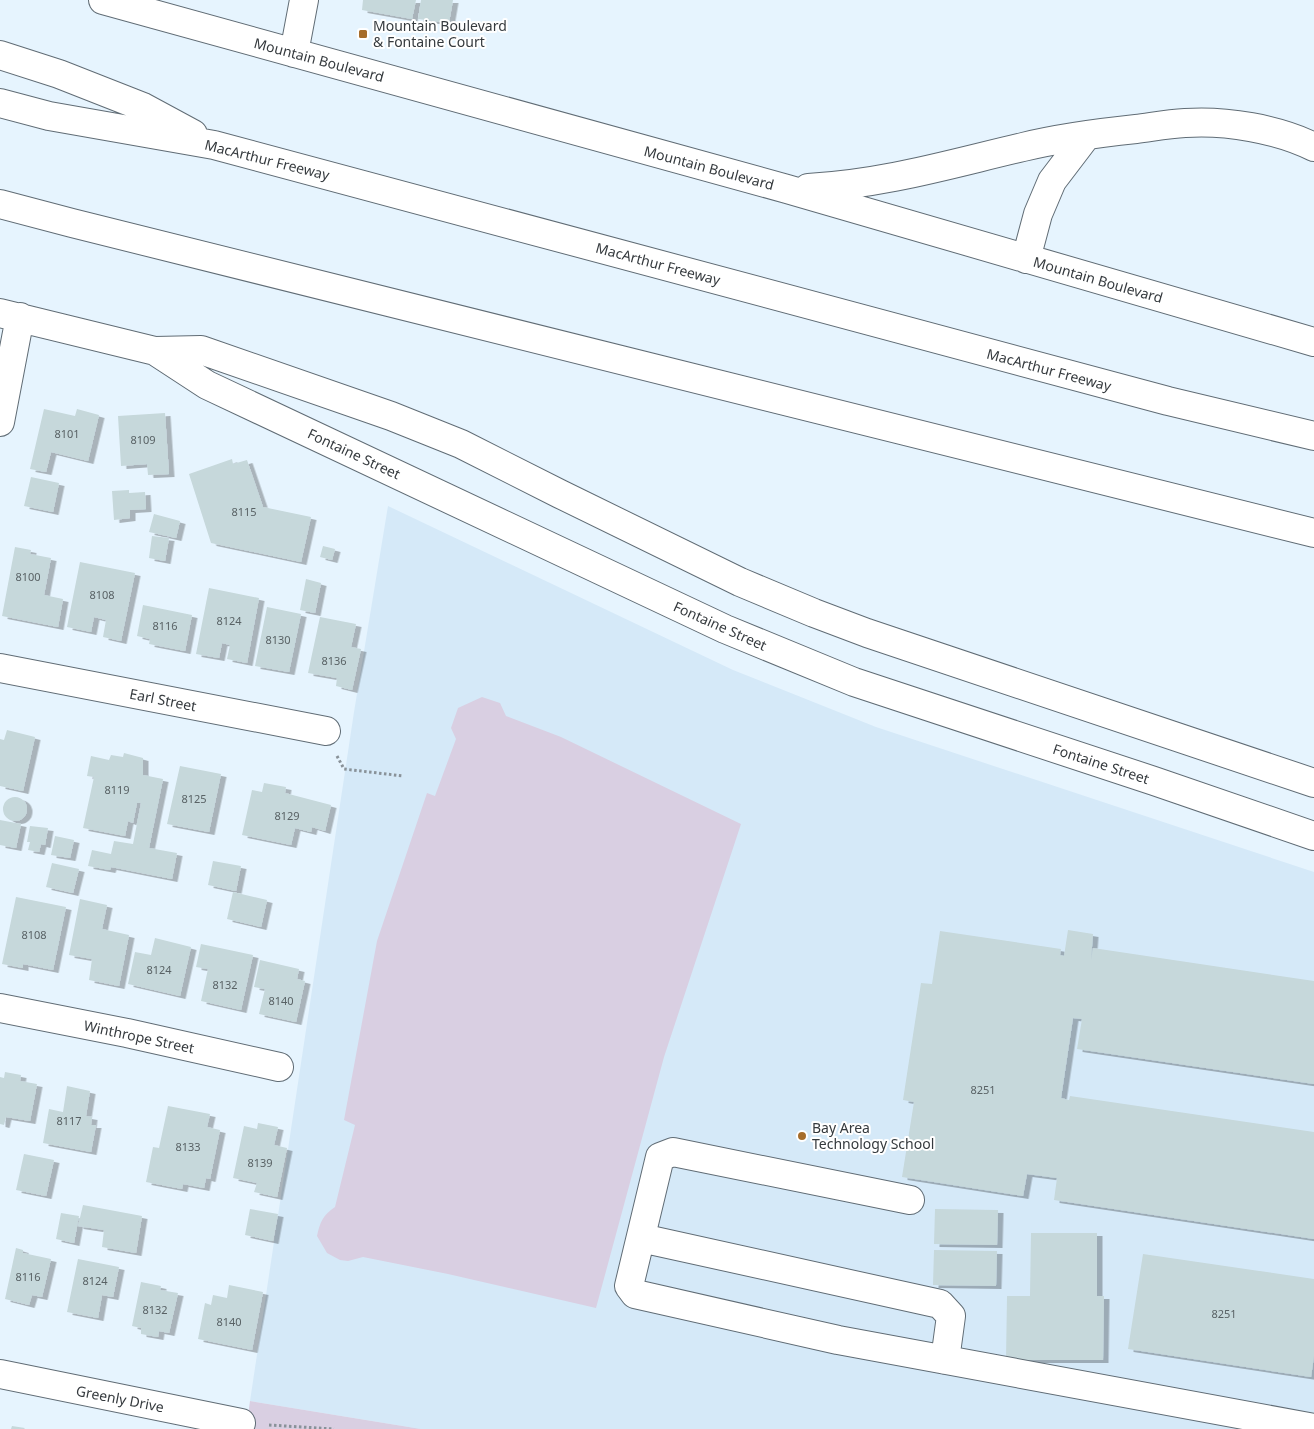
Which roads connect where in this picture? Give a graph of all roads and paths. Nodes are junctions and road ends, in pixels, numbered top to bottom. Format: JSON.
{"nodes":[{"id":1,"x":103,"y":0,"type":"edge"},
{"id":2,"x":304,"y":0,"type":"edge"},
{"id":3,"x":294,"y":53,"type":"junction"},
{"id":4,"x":0,"y":55,"type":"edge"},
{"id":5,"x":0,"y":103,"type":"edge"},
{"id":6,"x":1088,"y":135,"type":"junction"},
{"id":7,"x":214,"y":145,"type":"junction"},
{"id":8,"x":1314,"y":147,"type":"edge"},
{"id":9,"x":787,"y":189,"type":"junction"},
{"id":10,"x":0,"y":204,"type":"edge"},
{"id":11,"x":0,"y":217,"type":"edge"},
{"id":12,"x":72,"y":223,"type":"junction"},
{"id":13,"x":1026,"y":259,"type":"junction"},
{"id":14,"x":10,"y":315,"type":"edge"},
{"id":15,"x":1314,"y":342,"type":"edge"},
{"id":16,"x":154,"y":350,"type":"junction"},
{"id":17,"x":0,"y":422,"type":"edge"},
{"id":18,"x":1314,"y":436,"type":"edge"},
{"id":19,"x":1314,"y":533,"type":"edge"},
{"id":20,"x":0,"y":668,"type":"edge"},
{"id":21,"x":326,"y":731,"type":"dead end"},
{"id":22,"x":1261,"y":766,"type":"junction"},
{"id":23,"x":344,"y":769,"type":"dead end"},
{"id":24,"x":403,"y":776,"type":"dead end"},
{"id":25,"x":1314,"y":783,"type":"edge"},
{"id":26,"x":1314,"y":798,"type":"edge"},
{"id":27,"x":1314,"y":836,"type":"edge"},
{"id":28,"x":0,"y":1008,"type":"edge"},
{"id":29,"x":279,"y":1067,"type":"dead end"},
{"id":30,"x":910,"y":1200,"type":"dead end"},
{"id":31,"x":641,"y":1238,"type":"junction"},
{"id":32,"x":945,"y":1360,"type":"junction"},
{"id":33,"x":0,"y":1374,"type":"edge"},
{"id":34,"x":241,"y":1423,"type":"joint"},
{"id":35,"x":1314,"y":1428,"type":"edge"},
{"id":36,"x":334,"y":1429,"type":"edge"}],
"edges":[{"from":1,"to":3,"type":"main road","name":"Mountain Boulevard"},
{"from":2,"to":3,"type":"main road"},
{"from":3,"to":9,"type":"main road","name":"Mountain Boulevard"},
{"from":4,"to":7,"type":"main road"},
{"from":5,"to":7,"type":"main road","name":"MacArthur Freeway"},
{"from":6,"to":8,"type":"main road"},
{"from":6,"to":9,"type":"main road"},
{"from":6,"to":13,"type":"main road"},
{"from":7,"to":18,"type":"main road","name":"MacArthur Freeway"},
{"from":9,"to":13,"type":"main road","name":"Mountain Boulevard"},
{"from":10,"to":12,"type":"main road"},
{"from":11,"to":12,"type":"main road"},
{"from":12,"to":19,"type":"main road"},
{"from":13,"to":15,"type":"main road","name":"Mountain Boulevard"},
{"from":14,"to":16,"type":"main road","name":"Fontaine Street"},
{"from":14,"to":17,"type":"main road"},
{"from":16,"to":22,"type":"main road","name":"Fontaine Street"},
{"from":16,"to":27,"type":"main road","name":"Fontaine Street"},
{"from":20,"to":21,"type":"main road","name":"Earl Street"},
{"from":22,"to":25,"type":"main road","name":"Fontaine Street"},
{"from":22,"to":26,"type":"main road"},
{"from":23,"to":24,"type":"path"},
{"from":28,"to":29,"type":"main road","name":"Winthrope Street"},
{"from":30,"to":31,"type":"main road"},
{"from":31,"to":32,"type":"main road"},
{"from":31,"to":32,"type":"main road"},
{"from":32,"to":35,"type":"main road"},
{"from":33,"to":34,"type":"main road","name":"Greenly Drive"},
{"from":34,"to":36,"type":"path"}]}
